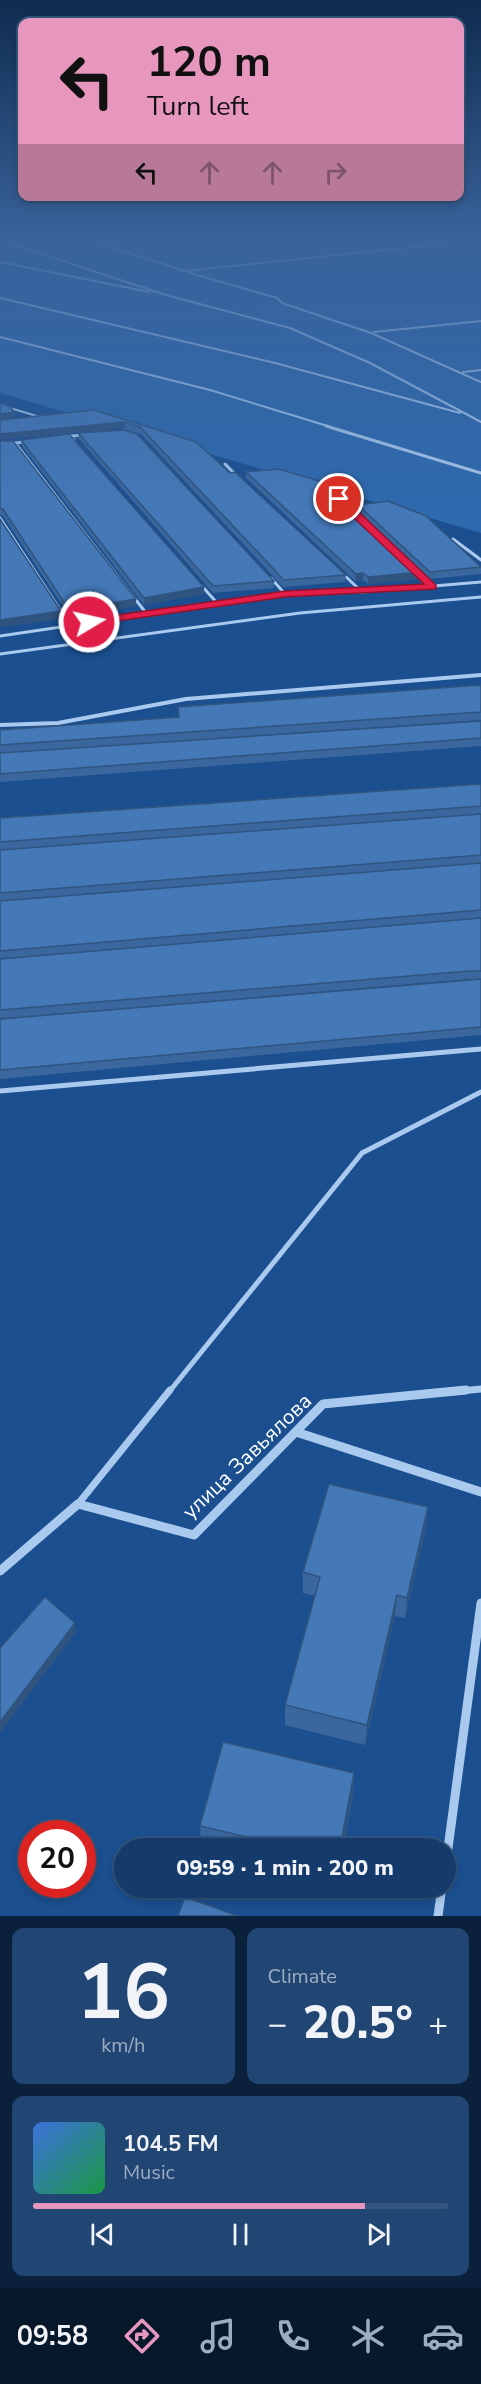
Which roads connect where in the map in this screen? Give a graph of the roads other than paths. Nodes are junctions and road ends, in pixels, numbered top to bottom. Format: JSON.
{"nodes":[{"id":1,"x":124,"y":327,"type":"edge"},
{"id":2,"x":288,"y":327,"type":"edge"},
{"id":3,"x":354,"y":327,"type":"edge"},
{"id":4,"x":422,"y":327,"type":"edge"},
{"id":5,"x":371,"y":333,"type":"junction"},
{"id":6,"x":0,"y":337,"type":"edge"},
{"id":7,"x":481,"y":370,"type":"edge"},
{"id":8,"x":462,"y":372,"type":"junction"},
{"id":9,"x":481,"y":382,"type":"edge"},
{"id":10,"x":0,"y":405,"type":"edge"},
{"id":11,"x":470,"y":416,"type":"junction"},
{"id":12,"x":33,"y":419,"type":"edge"},
{"id":13,"x":481,"y":422,"type":"edge"},
{"id":14,"x":93,"y":435,"type":"edge"},
{"id":15,"x":71,"y":436,"type":"junction"},
{"id":16,"x":60,"y":438,"type":"edge"},
{"id":17,"x":26,"y":441,"type":"edge"},
{"id":18,"x":15,"y":443,"type":"junction"},
{"id":19,"x":8,"y":444,"type":"edge"},
{"id":20,"x":79,"y":445,"type":"edge"},
{"id":21,"x":225,"y":464,"type":"dead end"},
{"id":22,"x":481,"y":473,"type":"edge"},
{"id":23,"x":242,"y":480,"type":"edge"},
{"id":24,"x":339,"y":499,"type":"edge"},
{"id":25,"x":0,"y":518,"type":"edge"},
{"id":26,"x":365,"y":523,"type":"edge"},
{"id":27,"x":453,"y":539,"type":"edge"},
{"id":28,"x":481,"y":560,"type":"edge"},
{"id":29,"x":337,"y":568,"type":"edge"},
{"id":30,"x":416,"y":571,"type":"edge"},
{"id":31,"x":269,"y":576,"type":"edge"},
{"id":32,"x":481,"y":582,"type":"edge"},
{"id":33,"x":202,"y":585,"type":"edge"},
{"id":34,"x":433,"y":587,"type":"junction"},
{"id":35,"x":362,"y":592,"type":"junction"},
{"id":36,"x":285,"y":594,"type":"junction"},
{"id":37,"x":481,"y":597,"type":"edge"},
{"id":38,"x":217,"y":603,"type":"junction"},
{"id":39,"x":146,"y":613,"type":"junction"},
{"id":40,"x":70,"y":625,"type":"junction"},
{"id":41,"x":0,"y":636,"type":"edge"},
{"id":42,"x":0,"y":654,"type":"edge"},
{"id":43,"x":481,"y":675,"type":"edge"},
{"id":44,"x":0,"y":725,"type":"edge"},
{"id":45,"x":481,"y":1049,"type":"edge"},
{"id":46,"x":0,"y":1091,"type":"edge"},
{"id":47,"x":481,"y":1092,"type":"edge"},
{"id":48,"x":481,"y":1389,"type":"edge"},
{"id":49,"x":296,"y":1432,"type":"junction"},
{"id":50,"x":481,"y":1492,"type":"edge"},
{"id":51,"x":78,"y":1504,"type":"junction"},
{"id":52,"x":0,"y":1571,"type":"edge"},
{"id":53,"x":481,"y":1603,"type":"edge"},
{"id":54,"x":449,"y":1838,"type":"edge"},
{"id":55,"x":440,"y":1898,"type":"edge"},
{"id":56,"x":438,"y":1916,"type":"edge"}],
"edges":[{"from":1,"to":11,"type":"lane"},
{"from":2,"to":11,"type":"lane"},
{"from":3,"to":5,"type":"lane"},
{"from":4,"to":5,"type":"lane"},
{"from":5,"to":8,"type":"lane"},
{"from":6,"to":22,"type":"lane"},
{"from":7,"to":8,"type":"lane"},
{"from":8,"to":9,"type":"lane"},
{"from":10,"to":12,"type":"lane"},
{"from":11,"to":13,"type":"lane"},
{"from":14,"to":15,"type":"lane"},
{"from":15,"to":16,"type":"lane"},
{"from":15,"to":20,"type":"lane"},
{"from":17,"to":18,"type":"lane"},
{"from":18,"to":19,"type":"lane"},
{"from":18,"to":39,"type":"lane"},
{"from":21,"to":23,"type":"lane"},
{"from":24,"to":26,"type":"lane"},
{"from":25,"to":40,"type":"lane"},
{"from":27,"to":28,"type":"lane"},
{"from":29,"to":35,"type":"lane"},
{"from":30,"to":34,"type":"lane"},
{"from":31,"to":36,"type":"lane"},
{"from":32,"to":34,"type":"lane"},
{"from":33,"to":38,"type":"lane"},
{"from":34,"to":35,"type":"lane"},
{"from":35,"to":36,"type":"lane"},
{"from":36,"to":38,"type":"lane"},
{"from":37,"to":42,"type":"lane"},
{"from":38,"to":39,"type":"lane"},
{"from":39,"to":40,"type":"lane"},
{"from":40,"to":41,"type":"lane"},
{"from":43,"to":44,"type":"lane"},
{"from":45,"to":46,"type":"lane"},
{"from":47,"to":51,"type":"lane"},
{"from":48,"to":49,"type":"street","name":"улица Завьялова"},
{"from":49,"to":50,"type":"street"},
{"from":49,"to":51,"type":"street","name":"улица Завьялова"},
{"from":51,"to":52,"type":"street"},
{"from":53,"to":54,"type":"street"},
{"from":55,"to":56,"type":"street"}]}
